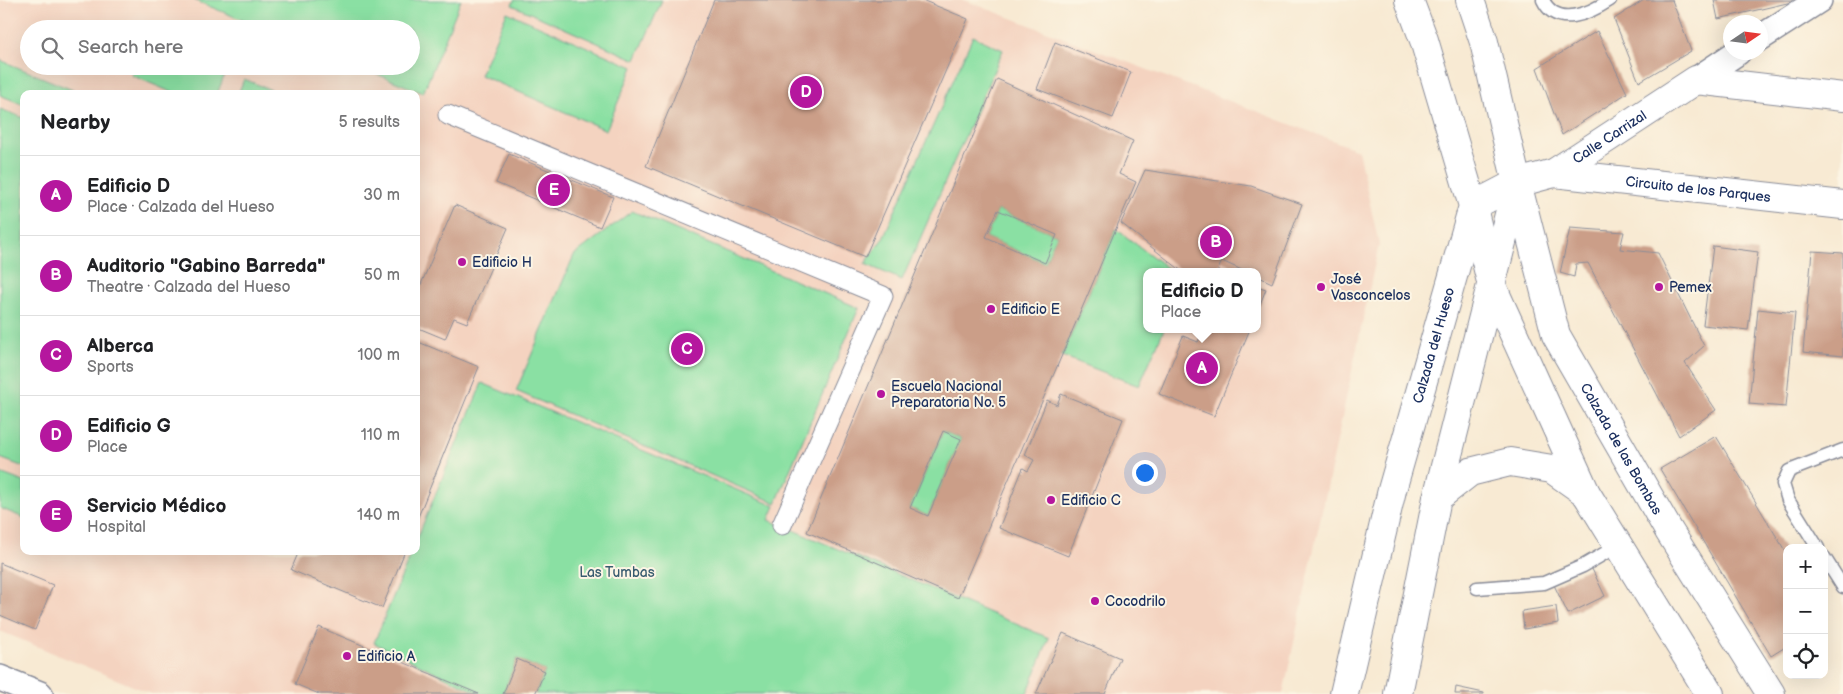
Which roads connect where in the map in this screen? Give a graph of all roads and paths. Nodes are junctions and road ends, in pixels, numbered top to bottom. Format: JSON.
{"nodes":[{"id":1,"x":1409,"y":0,"type":"edge"},
{"id":2,"x":1470,"y":0,"type":"edge"},
{"id":3,"x":1543,"y":0,"type":"edge"},
{"id":4,"x":1610,"y":0,"type":"edge"},
{"id":5,"x":1819,"y":0,"type":"edge"},
{"id":6,"x":1768,"y":33,"type":"edge"},
{"id":7,"x":1726,"y":60,"type":"edge"},
{"id":8,"x":1696,"y":80,"type":"junction"},
{"id":9,"x":1843,"y":97,"type":"edge"},
{"id":10,"x":448,"y":115,"type":"dead end"},
{"id":11,"x":1554,"y":173,"type":"junction"},
{"id":12,"x":1517,"y":183,"type":"junction"},
{"id":13,"x":1843,"y":205,"type":"edge"},
{"id":14,"x":1472,"y":206,"type":"junction"},
{"id":15,"x":1492,"y":286,"type":"junction"},
{"id":16,"x":1843,"y":450,"type":"edge"},
{"id":17,"x":1586,"y":492,"type":"junction"},
{"id":18,"x":1437,"y":498,"type":"junction"},
{"id":19,"x":782,"y":525,"type":"dead end"},
{"id":20,"x":1816,"y":544,"type":"edge"},
{"id":21,"x":1619,"y":546,"type":"junction"},
{"id":22,"x":1828,"y":563,"type":"edge"},
{"id":23,"x":1843,"y":587,"type":"edge"},
{"id":24,"x":1477,"y":588,"type":"dead end"},
{"id":25,"x":0,"y":678,"type":"edge"},
{"id":26,"x":40,"y":694,"type":"edge"},
{"id":27,"x":1344,"y":694,"type":"edge"},
{"id":28,"x":1398,"y":694,"type":"edge"},
{"id":29,"x":1710,"y":694,"type":"edge"},
{"id":30,"x":1771,"y":694,"type":"edge"}],
"edges":[{"from":1,"to":14,"type":"main road"},
{"from":2,"to":12,"type":"main road"},
{"from":3,"to":4,"type":"lane"},
{"from":5,"to":6,"type":"street"},
{"from":7,"to":8,"type":"street","name":"Calle Carrizal"},
{"from":8,"to":9,"type":"main road"},
{"from":8,"to":11,"type":"main road","name":"Calle Carrizal"},
{"from":10,"to":19,"type":"street"},
{"from":11,"to":12,"type":"main road","name":"Calle Carrizal"},
{"from":11,"to":13,"type":"main road","name":"Circuito de los Parques"},
{"from":12,"to":14,"type":"main road","name":"Calle Carrizal"},
{"from":12,"to":15,"type":"main road"},
{"from":12,"to":30,"type":"main road","name":"Calzada de las Bombas"},
{"from":14,"to":15,"type":"main road"},
{"from":14,"to":27,"type":"main road","name":"Calzada del Hueso"},
{"from":15,"to":17,"type":"main road"},
{"from":15,"to":18,"type":"main road"},
{"from":16,"to":20,"type":"lane"},
{"from":17,"to":18,"type":"main road"},
{"from":17,"to":21,"type":"main road"},
{"from":18,"to":28,"type":"main road"},
{"from":21,"to":24,"type":"lane"},
{"from":21,"to":29,"type":"main road"},
{"from":22,"to":23,"type":"lane"},
{"from":25,"to":26,"type":"street"}]}
